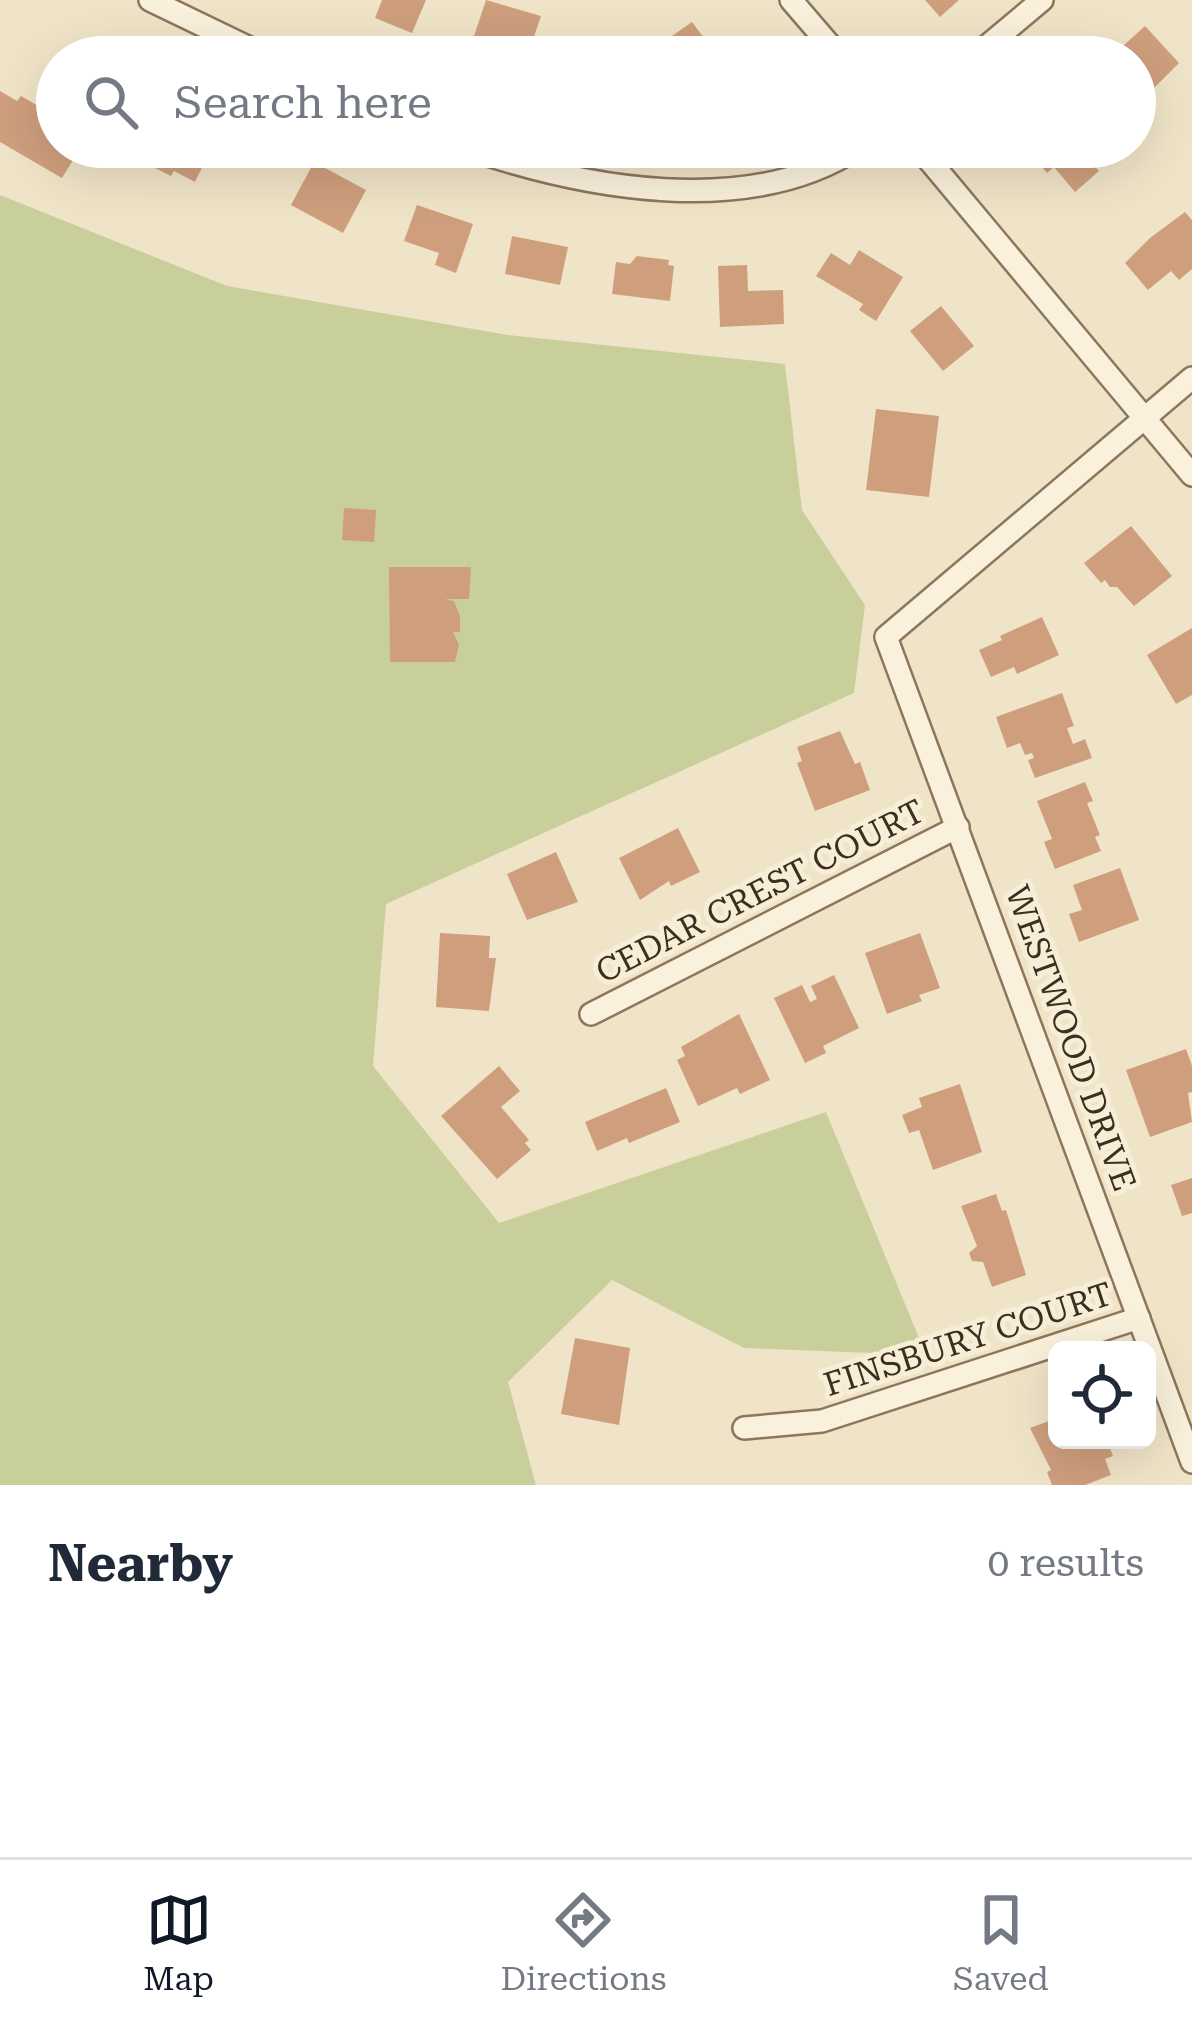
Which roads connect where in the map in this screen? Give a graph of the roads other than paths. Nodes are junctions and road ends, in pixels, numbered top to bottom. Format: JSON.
{"nodes":[{"id":1,"x":150,"y":0,"type":"edge"},
{"id":2,"x":790,"y":0,"type":"edge"},
{"id":3,"x":1042,"y":0,"type":"edge"},
{"id":4,"x":225,"y":36,"type":"edge"},
{"id":5,"x":822,"y":36,"type":"edge"},
{"id":6,"x":999,"y":36,"type":"edge"},
{"id":7,"x":537,"y":168,"type":"edge"},
{"id":8,"x":826,"y":168,"type":"edge"},
{"id":9,"x":936,"y":168,"type":"edge"},
{"id":10,"x":1192,"y":378,"type":"edge"},
{"id":11,"x":1146,"y":416,"type":"junction"},
{"id":12,"x":1192,"y":475,"type":"edge"},
{"id":13,"x":958,"y":827,"type":"junction"},
{"id":14,"x":591,"y":1014,"type":"dead end"},
{"id":15,"x":1139,"y":1318,"type":"junction"},
{"id":16,"x":744,"y":1428,"type":"dead end"},
{"id":17,"x":1192,"y":1462,"type":"edge"}],
"edges":[{"from":1,"to":4,"type":"street"},
{"from":2,"to":5,"type":"street"},
{"from":3,"to":6,"type":"street"},
{"from":7,"to":8,"type":"street"},
{"from":9,"to":11,"type":"street"},
{"from":10,"to":11,"type":"street"},
{"from":11,"to":12,"type":"street"},
{"from":11,"to":13,"type":"street","name":"WESTWOOD DRIVE"},
{"from":13,"to":14,"type":"street","name":"CEDAR CREST COURT"},
{"from":13,"to":15,"type":"street","name":"WESTWOOD DRIVE"},
{"from":15,"to":16,"type":"street","name":"FINSBURY COURT"},
{"from":15,"to":17,"type":"street","name":"WESTWOOD DRIVE"}]}
